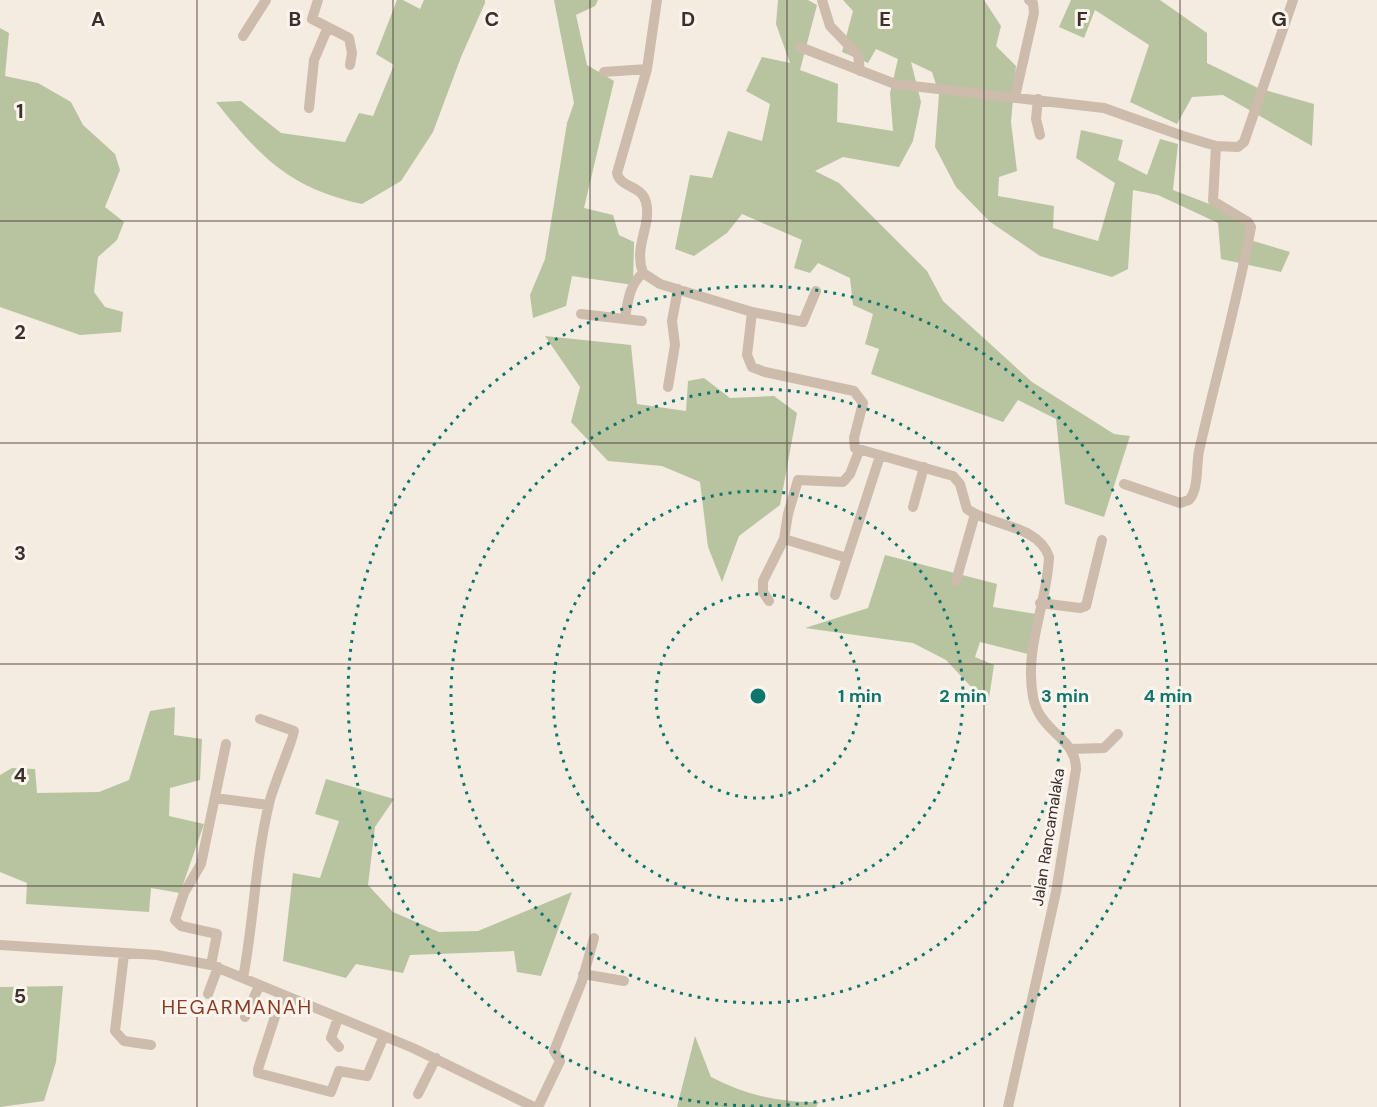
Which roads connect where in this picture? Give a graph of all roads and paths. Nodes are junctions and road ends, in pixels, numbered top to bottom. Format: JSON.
{"nodes":[{"id":1,"x":266,"y":0,"type":"edge"},
{"id":2,"x":318,"y":0,"type":"edge"},
{"id":3,"x":657,"y":0,"type":"edge"},
{"id":4,"x":822,"y":0,"type":"edge"},
{"id":5,"x":1029,"y":0,"type":"edge"},
{"id":6,"x":1293,"y":0,"type":"edge"},
{"id":7,"x":328,"y":27,"type":"junction"},
{"id":8,"x":243,"y":36,"type":"dead end"},
{"id":9,"x":800,"y":48,"type":"dead end"},
{"id":10,"x":350,"y":65,"type":"dead end"},
{"id":11,"x":647,"y":69,"type":"junction"},
{"id":12,"x":860,"y":71,"type":"junction"},
{"id":13,"x":604,"y":72,"type":"dead end"},
{"id":14,"x":1015,"y":97,"type":"junction"},
{"id":15,"x":1038,"y":99,"type":"junction"},
{"id":16,"x":309,"y":108,"type":"dead end"},
{"id":17,"x":1040,"y":135,"type":"dead end"},
{"id":18,"x":1216,"y":146,"type":"junction"},
{"id":19,"x":643,"y":273,"type":"junction"},
{"id":20,"x":678,"y":290,"type":"junction"},
{"id":21,"x":816,"y":291,"type":"dead end"},
{"id":22,"x":752,"y":312,"type":"junction"},
{"id":23,"x":581,"y":314,"type":"dead end"},
{"id":24,"x":625,"y":318,"type":"junction"},
{"id":25,"x":642,"y":321,"type":"dead end"},
{"id":26,"x":668,"y":387,"type":"dead end"},
{"id":27,"x":859,"y":451,"type":"junction"},
{"id":28,"x":880,"y":456,"type":"junction"},
{"id":29,"x":924,"y":467,"type":"junction"},
{"id":30,"x":1124,"y":484,"type":"dead end"},
{"id":31,"x":913,"y":507,"type":"dead end"},
{"id":32,"x":975,"y":514,"type":"junction"},
{"id":33,"x":784,"y":539,"type":"junction"},
{"id":34,"x":1102,"y":540,"type":"dead end"},
{"id":35,"x":846,"y":558,"type":"junction"},
{"id":36,"x":956,"y":581,"type":"dead end"},
{"id":37,"x":835,"y":595,"type":"dead end"},
{"id":38,"x":769,"y":601,"type":"dead end"},
{"id":39,"x":1040,"y":603,"type":"junction"},
{"id":40,"x":260,"y":719,"type":"dead end"},
{"id":41,"x":1118,"y":734,"type":"dead end"},
{"id":42,"x":226,"y":744,"type":"dead end"},
{"id":43,"x":1071,"y":749,"type":"junction"},
{"id":44,"x":215,"y":798,"type":"junction"},
{"id":45,"x":268,"y":805,"type":"junction"},
{"id":46,"x":594,"y":939,"type":"dead end"},
{"id":47,"x":0,"y":945,"type":"edge"},
{"id":48,"x":124,"y":954,"type":"junction"},
{"id":49,"x":214,"y":966,"type":"junction"},
{"id":50,"x":583,"y":974,"type":"junction"},
{"id":51,"x":243,"y":978,"type":"junction"},
{"id":52,"x":624,"y":981,"type":"dead end"},
{"id":53,"x":259,"y":986,"type":"junction"},
{"id":54,"x":208,"y":994,"type":"dead end"},
{"id":55,"x":282,"y":995,"type":"junction"},
{"id":56,"x":245,"y":1017,"type":"dead end"},
{"id":57,"x":338,"y":1018,"type":"junction"},
{"id":58,"x":384,"y":1036,"type":"junction"},
{"id":59,"x":151,"y":1044,"type":"dead end"},
{"id":60,"x":339,"y":1047,"type":"dead end"},
{"id":61,"x":436,"y":1058,"type":"junction"},
{"id":62,"x":418,"y":1094,"type":"dead end"},
{"id":63,"x":536,"y":1107,"type":"edge"},
{"id":64,"x":1008,"y":1107,"type":"edge"}],
"edges":[{"from":1,"to":8,"type":"street"},
{"from":2,"to":7,"type":"street"},
{"from":3,"to":11,"type":"street"},
{"from":4,"to":12,"type":"street"},
{"from":5,"to":14,"type":"street"},
{"from":6,"to":18,"type":"street"},
{"from":7,"to":10,"type":"street"},
{"from":7,"to":16,"type":"street"},
{"from":9,"to":12,"type":"street"},
{"from":11,"to":13,"type":"street"},
{"from":11,"to":19,"type":"street"},
{"from":12,"to":14,"type":"street"},
{"from":14,"to":15,"type":"street"},
{"from":15,"to":17,"type":"street"},
{"from":15,"to":18,"type":"street"},
{"from":18,"to":30,"type":"street"},
{"from":19,"to":20,"type":"street"},
{"from":19,"to":24,"type":"street"},
{"from":20,"to":22,"type":"street"},
{"from":20,"to":26,"type":"street"},
{"from":21,"to":22,"type":"street"},
{"from":22,"to":27,"type":"street"},
{"from":23,"to":24,"type":"street"},
{"from":24,"to":25,"type":"street"},
{"from":27,"to":28,"type":"street"},
{"from":27,"to":33,"type":"street"},
{"from":28,"to":29,"type":"street"},
{"from":28,"to":35,"type":"street"},
{"from":29,"to":31,"type":"street"},
{"from":29,"to":32,"type":"street"},
{"from":32,"to":36,"type":"street"},
{"from":32,"to":39,"type":"street","name":"Jalan Rancamalaka"},
{"from":33,"to":35,"type":"street"},
{"from":33,"to":38,"type":"street"},
{"from":34,"to":39,"type":"street"},
{"from":35,"to":37,"type":"street"},
{"from":39,"to":43,"type":"street","name":"Jalan Rancamalaka"},
{"from":40,"to":45,"type":"street"},
{"from":41,"to":43,"type":"street"},
{"from":42,"to":44,"type":"street"},
{"from":43,"to":64,"type":"street","name":"Jalan Rancamalaka"},
{"from":44,"to":45,"type":"street"},
{"from":44,"to":49,"type":"street"},
{"from":45,"to":51,"type":"street"},
{"from":46,"to":50,"type":"street"},
{"from":47,"to":48,"type":"street"},
{"from":48,"to":49,"type":"street"},
{"from":48,"to":59,"type":"street"},
{"from":49,"to":51,"type":"street"},
{"from":49,"to":54,"type":"street"},
{"from":50,"to":52,"type":"street"},
{"from":50,"to":63,"type":"street"},
{"from":51,"to":53,"type":"street"},
{"from":53,"to":55,"type":"street"},
{"from":53,"to":56,"type":"street"},
{"from":55,"to":57,"type":"street"},
{"from":55,"to":58,"type":"street"},
{"from":57,"to":58,"type":"street"},
{"from":57,"to":60,"type":"street"},
{"from":58,"to":61,"type":"street"},
{"from":61,"to":62,"type":"street"},
{"from":61,"to":63,"type":"street"}]}
